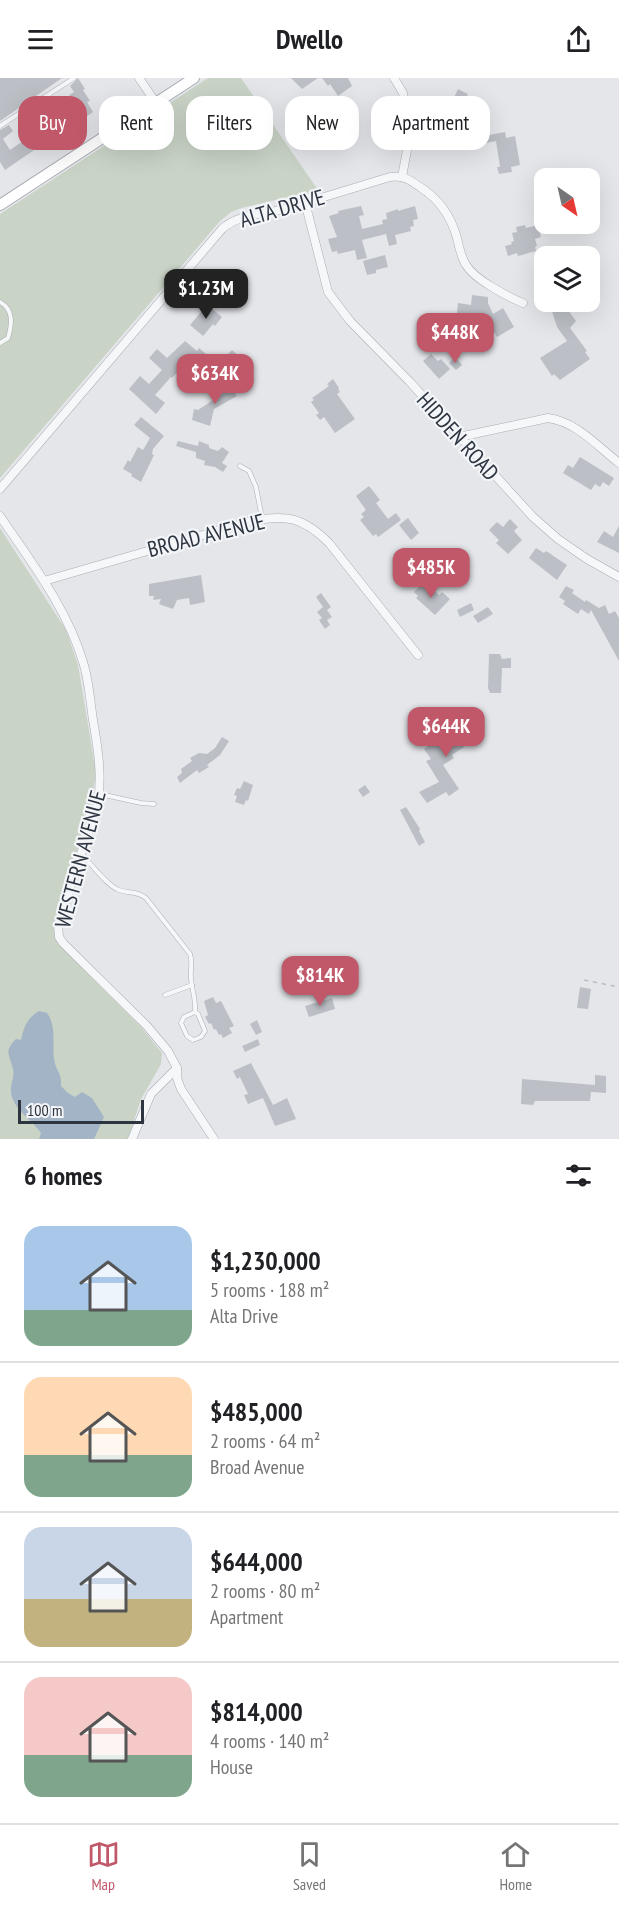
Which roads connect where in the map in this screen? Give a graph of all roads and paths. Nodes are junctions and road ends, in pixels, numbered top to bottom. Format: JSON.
{"nodes":[{"id":1,"x":74,"y":78,"type":"edge"},
{"id":2,"x":138,"y":78,"type":"edge"},
{"id":3,"x":194,"y":78,"type":"edge"},
{"id":4,"x":394,"y":78,"type":"edge"},
{"id":5,"x":151,"y":96,"type":"edge"},
{"id":6,"x":167,"y":96,"type":"edge"},
{"id":7,"x":0,"y":126,"type":"edge"},
{"id":8,"x":99,"y":140,"type":"edge"},
{"id":9,"x":402,"y":177,"type":"junction"},
{"id":10,"x":305,"y":202,"type":"junction"},
{"id":11,"x":0,"y":205,"type":"edge"},
{"id":12,"x":0,"y":302,"type":"edge"},
{"id":13,"x":523,"y":303,"type":"dead end"},
{"id":14,"x":0,"y":343,"type":"edge"},
{"id":15,"x":459,"y":437,"type":"junction"},
{"id":16,"x":619,"y":463,"type":"edge"},
{"id":17,"x":240,"y":466,"type":"dead end"},
{"id":18,"x":0,"y":489,"type":"edge"},
{"id":19,"x":0,"y":516,"type":"edge"},
{"id":20,"x":262,"y":519,"type":"junction"},
{"id":21,"x":619,"y":577,"type":"edge"},
{"id":22,"x":44,"y":581,"type":"junction"},
{"id":23,"x":418,"y":655,"type":"dead end"},
{"id":24,"x":99,"y":794,"type":"junction"},
{"id":25,"x":154,"y":804,"type":"dead end"},
{"id":26,"x":80,"y":853,"type":"junction"},
{"id":27,"x":584,"y":980,"type":"dead end"},
{"id":28,"x":192,"y":985,"type":"junction"},
{"id":29,"x":619,"y":987,"type":"edge"},
{"id":30,"x":165,"y":995,"type":"dead end"},
{"id":31,"x":195,"y":1012,"type":"junction"},
{"id":32,"x":177,"y":1068,"type":"junction"},
{"id":33,"x":132,"y":1139,"type":"edge"},
{"id":34,"x":214,"y":1139,"type":"edge"}],
"edges":[{"from":1,"to":7,"type":"lane"},
{"from":2,"to":5,"type":"street"},
{"from":3,"to":6,"type":"street"},
{"from":4,"to":9,"type":"street"},
{"from":8,"to":11,"type":"street"},
{"from":9,"to":10,"type":"street","name":"ALTA DRIVE"},
{"from":9,"to":13,"type":"street"},
{"from":10,"to":15,"type":"street","name":"HIDDEN ROAD"},
{"from":10,"to":18,"type":"street","name":"ALTA DRIVE"},
{"from":12,"to":14,"type":"lane"},
{"from":15,"to":16,"type":"street"},
{"from":15,"to":21,"type":"street","name":"HIDDEN ROAD"},
{"from":17,"to":20,"type":"lane"},
{"from":19,"to":22,"type":"street","name":"WESTERN AVENUE"},
{"from":20,"to":22,"type":"street","name":"BROAD AVENUE"},
{"from":20,"to":23,"type":"street","name":"BROAD AVENUE"},
{"from":22,"to":24,"type":"street","name":"WESTERN AVENUE"},
{"from":24,"to":25,"type":"lane"},
{"from":24,"to":26,"type":"street","name":"WESTERN AVENUE"},
{"from":26,"to":28,"type":"lane"},
{"from":26,"to":32,"type":"street","name":"WESTERN AVENUE"},
{"from":27,"to":29,"type":"path"},
{"from":28,"to":30,"type":"lane"},
{"from":28,"to":31,"type":"lane"},
{"from":31,"to":31,"type":"lane"},
{"from":32,"to":33,"type":"street"},
{"from":32,"to":34,"type":"street"}]}
